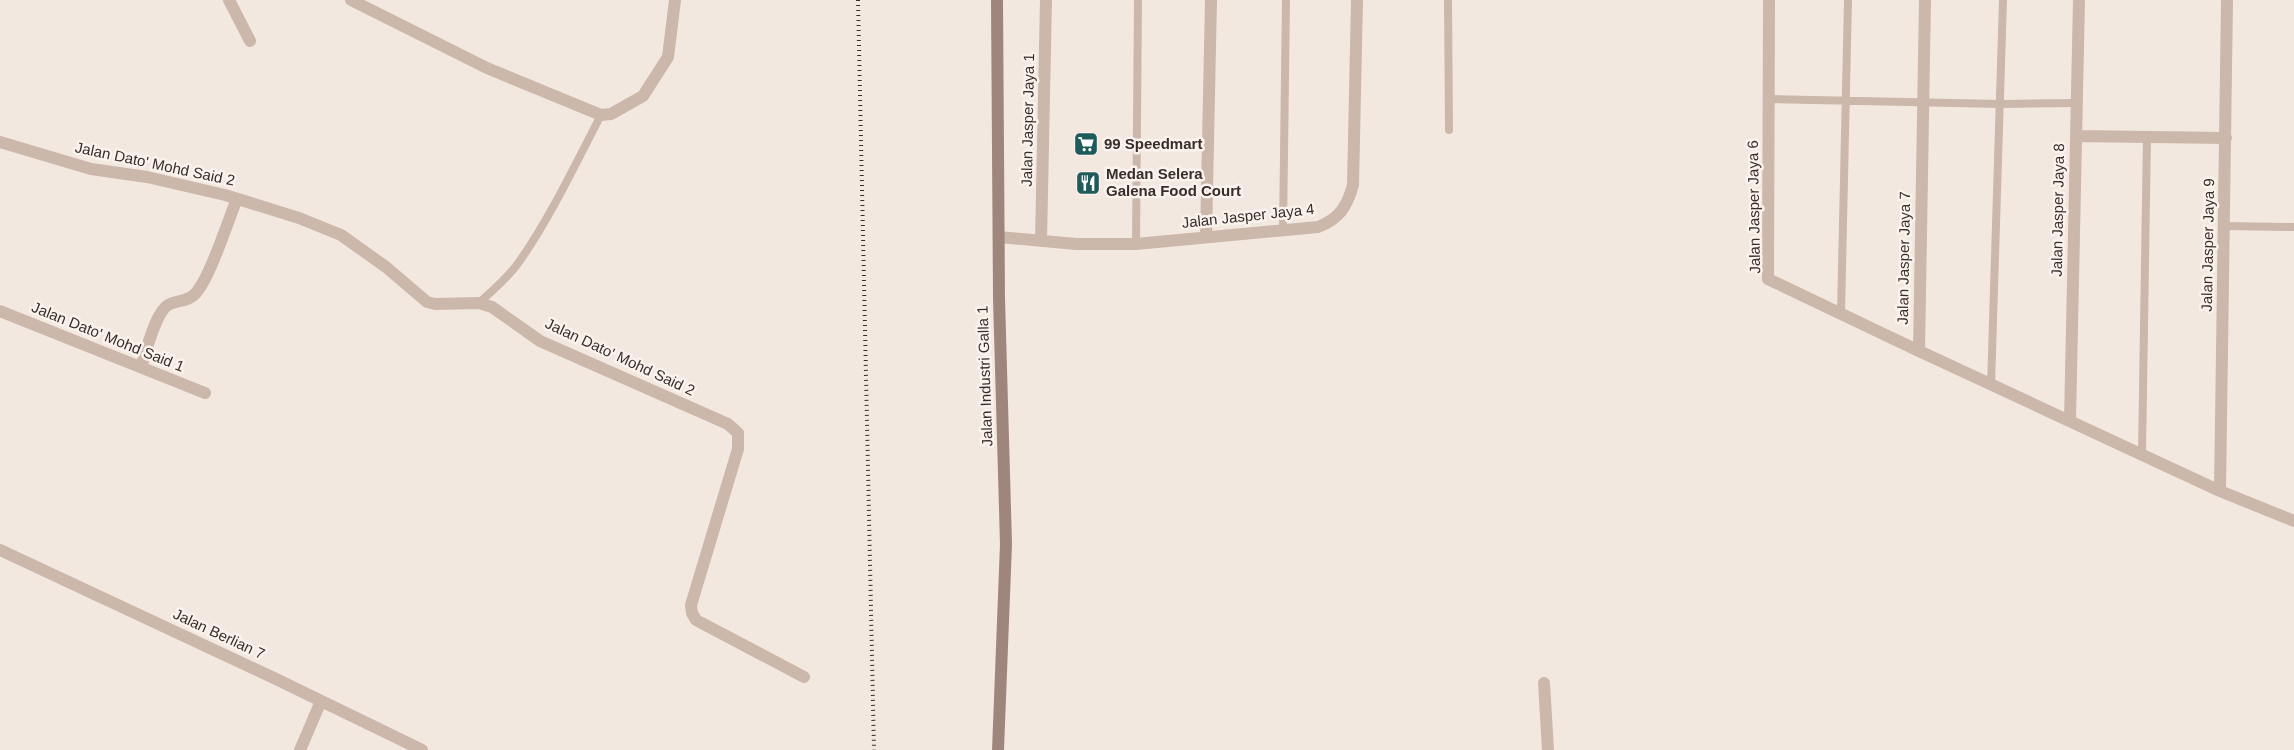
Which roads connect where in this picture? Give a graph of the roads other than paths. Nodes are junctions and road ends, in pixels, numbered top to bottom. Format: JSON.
{"nodes":[{"id":1,"x":229,"y":0,"type":"edge"},
{"id":2,"x":351,"y":0,"type":"edge"},
{"id":3,"x":675,"y":0,"type":"edge"},
{"id":4,"x":997,"y":0,"type":"edge"},
{"id":5,"x":1046,"y":0,"type":"edge"},
{"id":6,"x":1138,"y":0,"type":"edge"},
{"id":7,"x":1211,"y":0,"type":"edge"},
{"id":8,"x":1286,"y":0,"type":"edge"},
{"id":9,"x":1357,"y":0,"type":"edge"},
{"id":10,"x":1448,"y":0,"type":"edge"},
{"id":11,"x":1768,"y":0,"type":"edge"},
{"id":12,"x":1848,"y":0,"type":"edge"},
{"id":13,"x":1925,"y":0,"type":"edge"},
{"id":14,"x":2003,"y":0,"type":"edge"},
{"id":15,"x":2080,"y":0,"type":"edge"},
{"id":16,"x":2227,"y":0,"type":"edge"},
{"id":17,"x":250,"y":41,"type":"dead end"},
{"id":18,"x":1768,"y":99,"type":"junction"},
{"id":19,"x":1846,"y":100,"type":"junction"},
{"id":20,"x":1923,"y":103,"type":"junction"},
{"id":21,"x":2077,"y":103,"type":"junction"},
{"id":22,"x":2000,"y":104,"type":"junction"},
{"id":23,"x":601,"y":115,"type":"junction"},
{"id":24,"x":1449,"y":130,"type":"dead end"},
{"id":25,"x":2076,"y":136,"type":"junction"},
{"id":26,"x":2147,"y":136,"type":"junction"},
{"id":27,"x":2226,"y":138,"type":"junction"},
{"id":28,"x":0,"y":142,"type":"edge"},
{"id":29,"x":237,"y":199,"type":"junction"},
{"id":30,"x":2225,"y":226,"type":"junction"},
{"id":31,"x":2294,"y":227,"type":"edge"},
{"id":32,"x":1283,"y":230,"type":"junction"},
{"id":33,"x":999,"y":237,"type":"junction"},
{"id":34,"x":1206,"y":237,"type":"junction"},
{"id":35,"x":1041,"y":241,"type":"junction"},
{"id":36,"x":1136,"y":244,"type":"junction"},
{"id":37,"x":479,"y":303,"type":"junction"},
{"id":38,"x":0,"y":310,"type":"edge"},
{"id":39,"x":1841,"y":313,"type":"junction"},
{"id":40,"x":1919,"y":351,"type":"junction"},
{"id":41,"x":141,"y":367,"type":"junction"},
{"id":42,"x":1991,"y":385,"type":"junction"},
{"id":43,"x":204,"y":393,"type":"dead end"},
{"id":44,"x":2070,"y":421,"type":"junction"},
{"id":45,"x":2142,"y":454,"type":"junction"},
{"id":46,"x":2220,"y":491,"type":"junction"},
{"id":47,"x":2294,"y":521,"type":"edge"},
{"id":48,"x":0,"y":550,"type":"edge"},
{"id":49,"x":804,"y":677,"type":"dead end"},
{"id":50,"x":1544,"y":683,"type":"dead end"},
{"id":51,"x":321,"y":701,"type":"junction"},
{"id":52,"x":300,"y":750,"type":"edge"},
{"id":53,"x":422,"y":750,"type":"edge"},
{"id":54,"x":998,"y":750,"type":"edge"},
{"id":55,"x":1548,"y":750,"type":"edge"}],
"edges":[{"from":1,"to":17,"type":"street"},
{"from":2,"to":23,"type":"street"},
{"from":3,"to":23,"type":"street"},
{"from":4,"to":33,"type":"main road","name":"Jalan Industri Galla 1"},
{"from":5,"to":35,"type":"street","name":"Jalan Jasper Jaya 1"},
{"from":6,"to":36,"type":"lane"},
{"from":7,"to":34,"type":"street"},
{"from":8,"to":32,"type":"lane"},
{"from":9,"to":32,"type":"street","name":"Jalan Jasper Jaya 4"},
{"from":10,"to":24,"type":"lane"},
{"from":11,"to":18,"type":"street","name":"Jalan Jasper Jaya 6"},
{"from":12,"to":19,"type":"lane"},
{"from":13,"to":20,"type":"street","name":"Jalan Jasper Jaya 7"},
{"from":14,"to":22,"type":"lane"},
{"from":15,"to":21,"type":"street","name":"Jalan Jasper Jaya 8"},
{"from":16,"to":27,"type":"street","name":"Jalan Jasper Jaya 9"},
{"from":18,"to":19,"type":"lane"},
{"from":18,"to":39,"type":"street","name":"Jalan Jasper Jaya 6"},
{"from":19,"to":20,"type":"lane"},
{"from":19,"to":39,"type":"lane"},
{"from":20,"to":22,"type":"lane"},
{"from":20,"to":40,"type":"street","name":"Jalan Jasper Jaya 7"},
{"from":21,"to":22,"type":"lane"},
{"from":21,"to":25,"type":"street","name":"Jalan Jasper Jaya 8"},
{"from":22,"to":42,"type":"lane"},
{"from":23,"to":37,"type":"lane"},
{"from":25,"to":26,"type":"street"},
{"from":25,"to":44,"type":"street","name":"Jalan Jasper Jaya 8"},
{"from":26,"to":27,"type":"street"},
{"from":26,"to":45,"type":"lane"},
{"from":27,"to":30,"type":"street","name":"Jalan Jasper Jaya 9"},
{"from":28,"to":29,"type":"street","name":"Jalan Dato' Mohd Said 2"},
{"from":29,"to":37,"type":"street","name":"Jalan Dato' Mohd Said 2"},
{"from":29,"to":41,"type":"street"},
{"from":30,"to":31,"type":"lane"},
{"from":30,"to":46,"type":"street","name":"Jalan Jasper Jaya 9"},
{"from":32,"to":34,"type":"street","name":"Jalan Jasper Jaya 4"},
{"from":33,"to":35,"type":"street","name":"Jalan Jasper Jaya 4"},
{"from":33,"to":54,"type":"main road","name":"Jalan Industri Galla 1"},
{"from":34,"to":36,"type":"street","name":"Jalan Jasper Jaya 4"},
{"from":35,"to":36,"type":"street","name":"Jalan Jasper Jaya 4"},
{"from":37,"to":49,"type":"street","name":"Jalan Dato' Mohd Said 2"},
{"from":38,"to":41,"type":"street","name":"Jalan Dato' Mohd Said 1"},
{"from":39,"to":40,"type":"street","name":"Jalan Jasper Jaya 6"},
{"from":40,"to":42,"type":"street"},
{"from":41,"to":43,"type":"street","name":"Jalan Dato' Mohd Said 1"},
{"from":42,"to":44,"type":"street"},
{"from":44,"to":45,"type":"street"},
{"from":45,"to":46,"type":"street"},
{"from":46,"to":47,"type":"street"},
{"from":48,"to":51,"type":"street","name":"Jalan Berlian 7"},
{"from":50,"to":55,"type":"street"},
{"from":51,"to":52,"type":"street"},
{"from":51,"to":53,"type":"street","name":"Jalan Berlian 7"}]}
